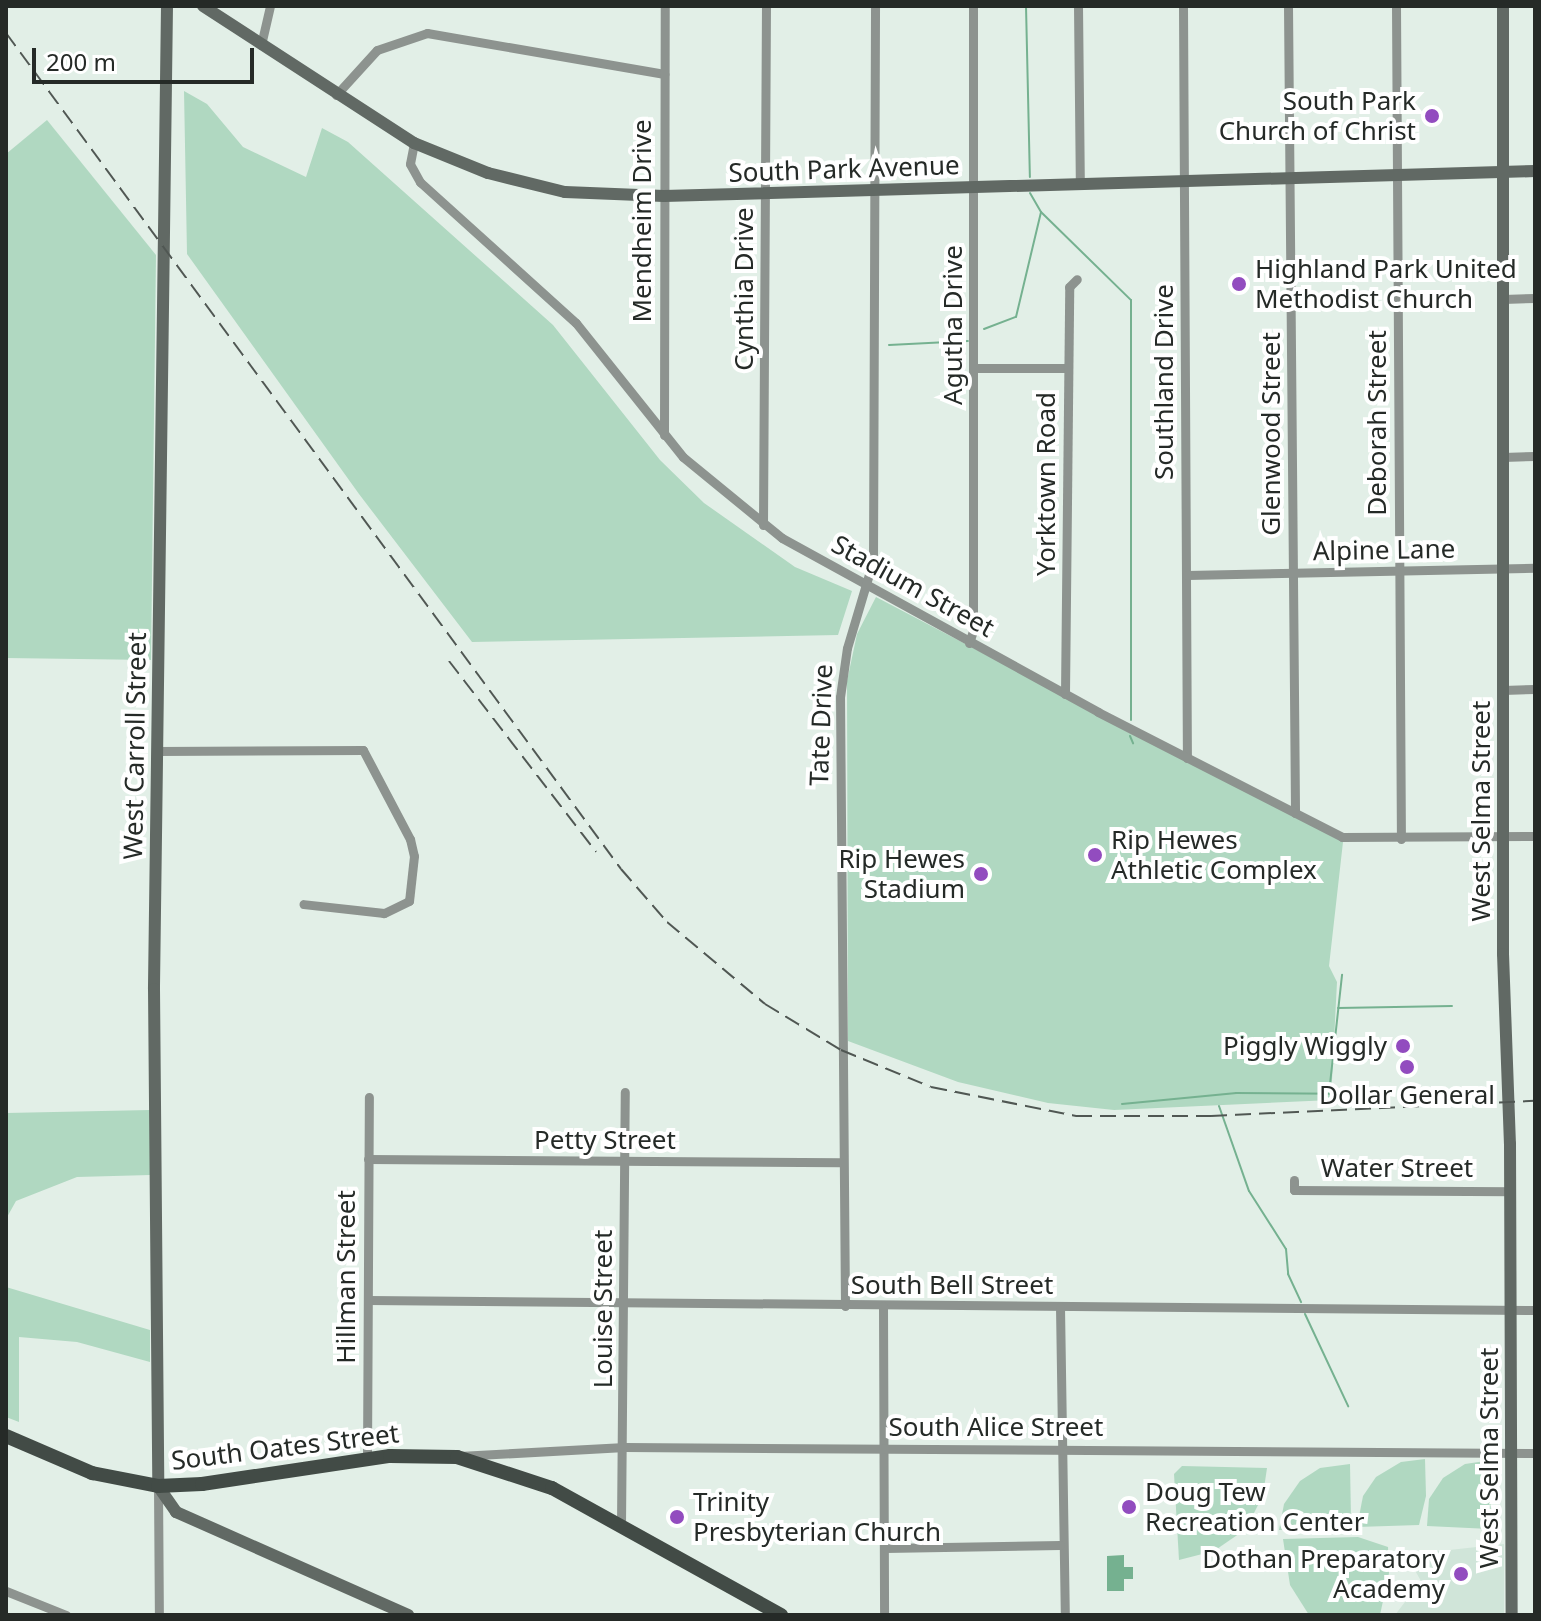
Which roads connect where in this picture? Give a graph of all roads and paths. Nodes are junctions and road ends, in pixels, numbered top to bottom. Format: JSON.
{"nodes":[{"id":1,"x":167,"y":6,"type":"edge"},
{"id":2,"x":203,"y":6,"type":"edge"},
{"id":3,"x":270,"y":6,"type":"edge"},
{"id":4,"x":665,"y":6,"type":"edge"},
{"id":5,"x":766,"y":6,"type":"edge"},
{"id":6,"x":875,"y":6,"type":"edge"},
{"id":7,"x":973,"y":6,"type":"edge"},
{"id":8,"x":1078,"y":6,"type":"edge"},
{"id":9,"x":1183,"y":6,"type":"edge"},
{"id":10,"x":1288,"y":6,"type":"edge"},
{"id":11,"x":1396,"y":6,"type":"edge"},
{"id":12,"x":1503,"y":6,"type":"edge"},
{"id":13,"x":261,"y":45,"type":"junction"},
{"id":14,"x":664,"y":74,"type":"junction"},
{"id":15,"x":336,"y":95,"type":"junction"},
{"id":16,"x":414,"y":143,"type":"junction"},
{"id":17,"x":1503,"y":169,"type":"junction"},
{"id":18,"x":1535,"y":171,"type":"edge"},
{"id":19,"x":1398,"y":172,"type":"junction"},
{"id":20,"x":1292,"y":176,"type":"junction"},
{"id":21,"x":1185,"y":182,"type":"junction"},
{"id":22,"x":1080,"y":184,"type":"junction"},
{"id":23,"x":975,"y":187,"type":"junction"},
{"id":24,"x":874,"y":190,"type":"junction"},
{"id":25,"x":766,"y":193,"type":"junction"},
{"id":26,"x":664,"y":196,"type":"junction"},
{"id":27,"x":1077,"y":279,"type":"dead end"},
{"id":28,"x":1535,"y":298,"type":"edge"},
{"id":29,"x":1503,"y":299,"type":"junction"},
{"id":30,"x":974,"y":368,"type":"junction"},
{"id":31,"x":1068,"y":368,"type":"junction"},
{"id":32,"x":664,"y":435,"type":"junction"},
{"id":33,"x":1535,"y":456,"type":"edge"},
{"id":34,"x":1503,"y":457,"type":"junction"},
{"id":35,"x":763,"y":525,"type":"junction"},
{"id":36,"x":1535,"y":568,"type":"edge"},
{"id":37,"x":1502,"y":569,"type":"junction"},
{"id":38,"x":1400,"y":572,"type":"junction"},
{"id":39,"x":1294,"y":574,"type":"junction"},
{"id":40,"x":1187,"y":575,"type":"junction"},
{"id":41,"x":869,"y":587,"type":"junction"},
{"id":42,"x":969,"y":643,"type":"junction"},
{"id":43,"x":1535,"y":689,"type":"edge"},
{"id":44,"x":1503,"y":690,"type":"junction"},
{"id":45,"x":1065,"y":694,"type":"junction"},
{"id":46,"x":157,"y":751,"type":"junction"},
{"id":47,"x":1187,"y":758,"type":"junction"},
{"id":48,"x":1295,"y":813,"type":"junction"},
{"id":49,"x":1535,"y":836,"type":"edge"},
{"id":50,"x":1503,"y":837,"type":"junction"},
{"id":51,"x":1401,"y":839,"type":"junction"},
{"id":52,"x":303,"y":904,"type":"dead end"},
{"id":53,"x":625,"y":1092,"type":"dead end"},
{"id":54,"x":369,"y":1097,"type":"dead end"},
{"id":55,"x":368,"y":1159,"type":"junction"},
{"id":56,"x":625,"y":1162,"type":"junction"},
{"id":57,"x":841,"y":1162,"type":"junction"},
{"id":58,"x":1294,"y":1180,"type":"dead end"},
{"id":59,"x":1511,"y":1191,"type":"junction"},
{"id":60,"x":368,"y":1300,"type":"junction"},
{"id":61,"x":625,"y":1304,"type":"junction"},
{"id":62,"x":845,"y":1306,"type":"junction"},
{"id":63,"x":883,"y":1306,"type":"junction"},
{"id":64,"x":1060,"y":1307,"type":"junction"},
{"id":65,"x":1511,"y":1310,"type":"junction"},
{"id":66,"x":1535,"y":1310,"type":"edge"},
{"id":67,"x":6,"y":1436,"type":"edge"},
{"id":68,"x":625,"y":1447,"type":"junction"},
{"id":69,"x":883,"y":1448,"type":"junction"},
{"id":70,"x":1060,"y":1449,"type":"junction"},
{"id":71,"x":1535,"y":1453,"type":"edge"},
{"id":72,"x":1512,"y":1454,"type":"junction"},
{"id":73,"x":457,"y":1457,"type":"junction"},
{"id":74,"x":367,"y":1458,"type":"junction"},
{"id":75,"x":158,"y":1486,"type":"junction"},
{"id":76,"x":621,"y":1525,"type":"junction"},
{"id":77,"x":1060,"y":1545,"type":"junction"},
{"id":78,"x":885,"y":1548,"type":"junction"},
{"id":79,"x":6,"y":1591,"type":"edge"},
{"id":80,"x":392,"y":1612,"type":"edge"},
{"id":81,"x":66,"y":1615,"type":"edge"},
{"id":82,"x":159,"y":1615,"type":"edge"},
{"id":83,"x":408,"y":1615,"type":"edge"},
{"id":84,"x":781,"y":1615,"type":"edge"},
{"id":85,"x":884,"y":1615,"type":"edge"},
{"id":86,"x":1065,"y":1615,"type":"edge"},
{"id":87,"x":1512,"y":1615,"type":"edge"}],
"edges":[{"from":1,"to":46,"type":"street","name":"West Carroll Street"},
{"from":2,"to":13,"type":"street","name":"South Park Avenue"},
{"from":3,"to":13,"type":"street"},
{"from":4,"to":14,"type":"street","name":"Mendheim Drive"},
{"from":5,"to":25,"type":"street","name":"Cynthia Drive"},
{"from":6,"to":24,"type":"street","name":"Tate Drive"},
{"from":7,"to":23,"type":"street","name":"Agutha Drive"},
{"from":8,"to":22,"type":"street"},
{"from":9,"to":21,"type":"street","name":"Southland Drive"},
{"from":10,"to":20,"type":"street","name":"Glenwood Street"},
{"from":11,"to":19,"type":"street","name":"Deborah Street"},
{"from":12,"to":17,"type":"street","name":"West Selma Street"},
{"from":13,"to":15,"type":"street","name":"South Park Avenue"},
{"from":14,"to":15,"type":"street"},
{"from":14,"to":26,"type":"street","name":"Mendheim Drive"},
{"from":15,"to":16,"type":"street","name":"South Park Avenue"},
{"from":16,"to":26,"type":"street","name":"South Park Avenue"},
{"from":16,"to":32,"type":"street","name":"Stadium Street"},
{"from":17,"to":18,"type":"street","name":"South Park Avenue"},
{"from":17,"to":19,"type":"street","name":"South Park Avenue"},
{"from":17,"to":29,"type":"street","name":"West Selma Street"},
{"from":19,"to":20,"type":"street","name":"South Park Avenue"},
{"from":19,"to":38,"type":"street","name":"Deborah Street"},
{"from":20,"to":21,"type":"street","name":"South Park Avenue"},
{"from":20,"to":39,"type":"street","name":"Glenwood Street"},
{"from":21,"to":22,"type":"street","name":"South Park Avenue"},
{"from":21,"to":40,"type":"street","name":"Southland Drive"},
{"from":22,"to":23,"type":"street","name":"South Park Avenue"},
{"from":23,"to":24,"type":"street","name":"South Park Avenue"},
{"from":23,"to":30,"type":"street","name":"Agutha Drive"},
{"from":24,"to":25,"type":"street","name":"South Park Avenue"},
{"from":24,"to":41,"type":"street","name":"Tate Drive"},
{"from":25,"to":26,"type":"street","name":"South Park Avenue"},
{"from":25,"to":35,"type":"street","name":"Cynthia Drive"},
{"from":26,"to":32,"type":"street","name":"Mendheim Drive"},
{"from":27,"to":31,"type":"street","name":"Yorktown Road"},
{"from":28,"to":29,"type":"street"},
{"from":29,"to":34,"type":"street","name":"West Selma Street"},
{"from":30,"to":31,"type":"street"},
{"from":30,"to":42,"type":"street","name":"Agutha Drive"},
{"from":31,"to":45,"type":"street","name":"Yorktown Road"},
{"from":32,"to":35,"type":"street","name":"Stadium Street"},
{"from":33,"to":34,"type":"street"},
{"from":34,"to":37,"type":"street","name":"West Selma Street"},
{"from":35,"to":41,"type":"street","name":"Stadium Street"},
{"from":36,"to":37,"type":"street","name":"Alpine Lane"},
{"from":37,"to":38,"type":"street","name":"Alpine Lane"},
{"from":37,"to":44,"type":"street","name":"West Selma Street"},
{"from":38,"to":39,"type":"street","name":"Alpine Lane"},
{"from":38,"to":51,"type":"street","name":"Deborah Street"},
{"from":39,"to":40,"type":"street","name":"Alpine Lane"},
{"from":39,"to":48,"type":"street","name":"Glenwood Street"},
{"from":40,"to":47,"type":"street","name":"Southland Drive"},
{"from":41,"to":42,"type":"street","name":"Stadium Street"},
{"from":41,"to":57,"type":"street","name":"Tate Drive"},
{"from":42,"to":45,"type":"street","name":"Stadium Street"},
{"from":43,"to":44,"type":"street"},
{"from":44,"to":50,"type":"street","name":"West Selma Street"},
{"from":45,"to":47,"type":"street","name":"Stadium Street"},
{"from":46,"to":52,"type":"street"},
{"from":46,"to":75,"type":"street","name":"West Carroll Street"},
{"from":47,"to":48,"type":"street","name":"Stadium Street"},
{"from":48,"to":51,"type":"street","name":"Stadium Street"},
{"from":49,"to":50,"type":"street","name":"Stadium Street"},
{"from":50,"to":51,"type":"street","name":"Stadium Street"},
{"from":50,"to":59,"type":"street","name":"West Selma Street"},
{"from":53,"to":56,"type":"street","name":"Louise Street"},
{"from":54,"to":55,"type":"street","name":"Hillman Street"},
{"from":55,"to":56,"type":"street","name":"Petty Street"},
{"from":55,"to":60,"type":"street","name":"Hillman Street"},
{"from":56,"to":57,"type":"street","name":"Petty Street"},
{"from":56,"to":61,"type":"street","name":"Louise Street"},
{"from":57,"to":62,"type":"street","name":"Tate Drive"},
{"from":58,"to":59,"type":"street","name":"Water Street"},
{"from":59,"to":65,"type":"street","name":"West Selma Street"},
{"from":60,"to":61,"type":"street","name":"South Bell Street"},
{"from":60,"to":74,"type":"street","name":"Hillman Street"},
{"from":61,"to":62,"type":"street","name":"South Bell Street"},
{"from":61,"to":68,"type":"street","name":"Louise Street"},
{"from":62,"to":63,"type":"street","name":"South Bell Street"},
{"from":63,"to":64,"type":"street","name":"South Bell Street"},
{"from":63,"to":69,"type":"street"},
{"from":64,"to":65,"type":"street","name":"South Bell Street"},
{"from":64,"to":70,"type":"street"},
{"from":65,"to":66,"type":"street","name":"South Bell Street"},
{"from":65,"to":72,"type":"street","name":"West Selma Street"},
{"from":67,"to":75,"type":"main road","name":"South Oates Street"},
{"from":68,"to":69,"type":"street","name":"South Alice Street"},
{"from":68,"to":73,"type":"street","name":"South Alice Street"},
{"from":68,"to":76,"type":"street","name":"Louise Street"},
{"from":69,"to":70,"type":"street","name":"South Alice Street"},
{"from":69,"to":78,"type":"street"},
{"from":70,"to":72,"type":"street","name":"South Alice Street"},
{"from":70,"to":77,"type":"street"},
{"from":71,"to":72,"type":"street","name":"South Alice Street"},
{"from":72,"to":87,"type":"street","name":"West Selma Street"},
{"from":73,"to":74,"type":"main road","name":"South Oates Street"},
{"from":73,"to":76,"type":"main road","name":"South Oates Street"},
{"from":74,"to":75,"type":"main road","name":"South Oates Street"},
{"from":75,"to":80,"type":"street"},
{"from":75,"to":82,"type":"street"},
{"from":76,"to":84,"type":"main road","name":"South Oates Street"},
{"from":77,"to":78,"type":"street"},
{"from":77,"to":86,"type":"street"},
{"from":78,"to":85,"type":"street"},
{"from":79,"to":81,"type":"street"},
{"from":80,"to":83,"type":"street"}]}
